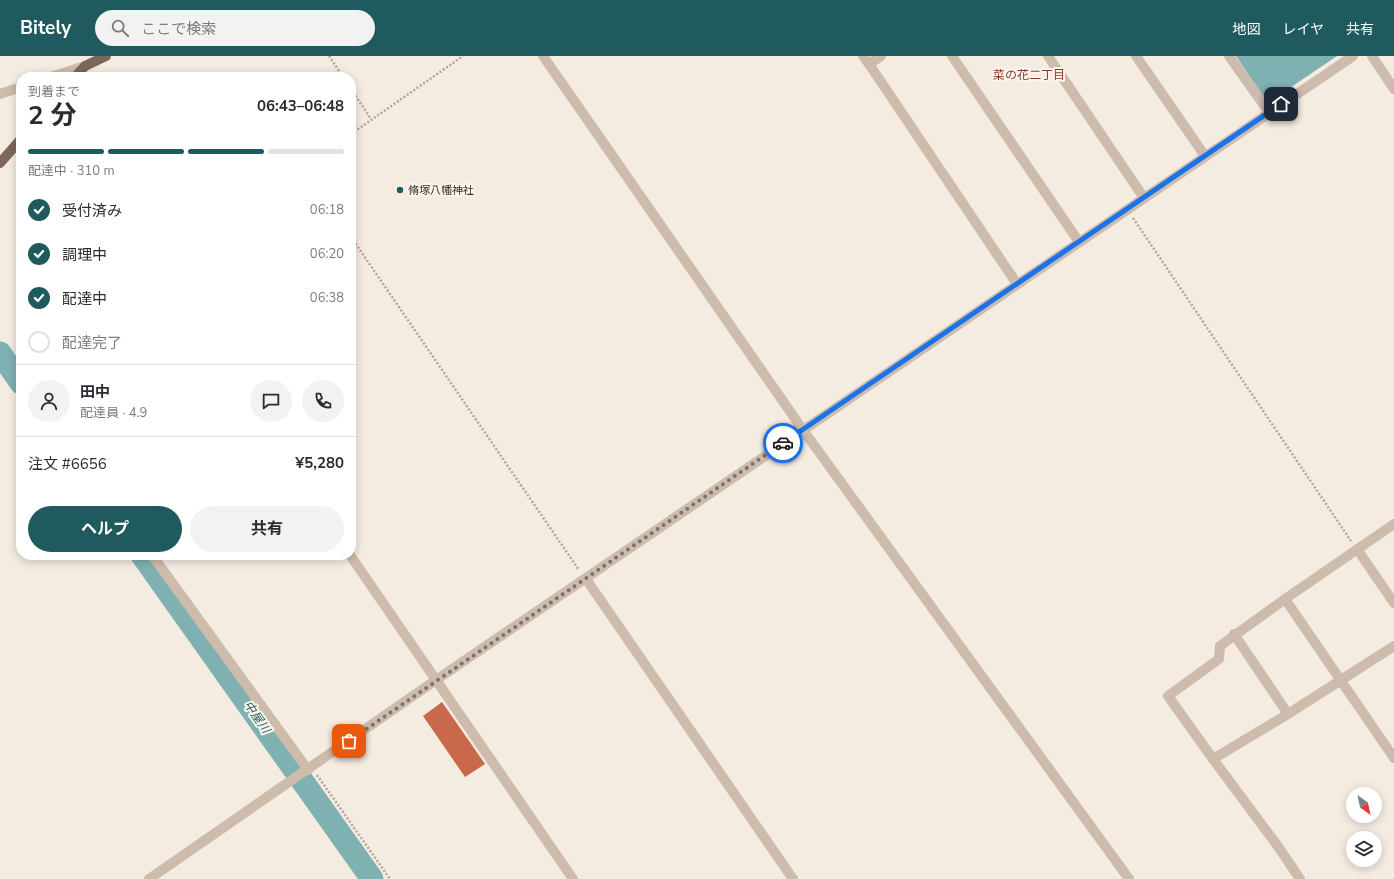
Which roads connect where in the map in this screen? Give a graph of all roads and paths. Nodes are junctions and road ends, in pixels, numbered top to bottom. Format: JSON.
{"nodes":[{"id":1,"x":106,"y":56,"type":"edge"},
{"id":2,"x":328,"y":56,"type":"edge"},
{"id":3,"x":463,"y":56,"type":"edge"},
{"id":4,"x":543,"y":56,"type":"edge"},
{"id":5,"x":880,"y":56,"type":"edge"},
{"id":6,"x":952,"y":56,"type":"edge"},
{"id":7,"x":1048,"y":56,"type":"edge"},
{"id":8,"x":1136,"y":56,"type":"edge"},
{"id":9,"x":1229,"y":56,"type":"edge"},
{"id":10,"x":1353,"y":56,"type":"edge"},
{"id":11,"x":1372,"y":56,"type":"edge"},
{"id":12,"x":866,"y":60,"type":"edge"},
{"id":13,"x":85,"y":66,"type":"junction"},
{"id":14,"x":66,"y":72,"type":"edge"},
{"id":15,"x":80,"y":72,"type":"edge"},
{"id":16,"x":339,"y":72,"type":"edge"},
{"id":17,"x":1394,"y":88,"type":"edge"},
{"id":18,"x":16,"y":89,"type":"edge"},
{"id":19,"x":0,"y":94,"type":"edge"},
{"id":20,"x":356,"y":98,"type":"edge"},
{"id":21,"x":1269,"y":112,"type":"junction"},
{"id":22,"x":371,"y":120,"type":"junction"},
{"id":23,"x":356,"y":130,"type":"edge"},
{"id":24,"x":16,"y":145,"type":"edge"},
{"id":25,"x":1205,"y":156,"type":"junction"},
{"id":26,"x":0,"y":163,"type":"edge"},
{"id":27,"x":1144,"y":198,"type":"junction"},
{"id":28,"x":1127,"y":209,"type":"junction"},
{"id":29,"x":1079,"y":242,"type":"junction"},
{"id":30,"x":356,"y":244,"type":"edge"},
{"id":31,"x":1017,"y":284,"type":"junction"},
{"id":32,"x":802,"y":430,"type":"junction"},
{"id":33,"x":1394,"y":524,"type":"edge"},
{"id":34,"x":1357,"y":550,"type":"junction"},
{"id":35,"x":156,"y":560,"type":"edge"},
{"id":36,"x":353,"y":560,"type":"edge"},
{"id":37,"x":586,"y":579,"type":"junction"},
{"id":38,"x":1285,"y":598,"type":"junction"},
{"id":39,"x":1394,"y":603,"type":"edge"},
{"id":40,"x":1234,"y":634,"type":"junction"},
{"id":41,"x":1394,"y":646,"type":"edge"},
{"id":42,"x":436,"y":680,"type":"junction"},
{"id":43,"x":1341,"y":680,"type":"junction"},
{"id":44,"x":1288,"y":714,"type":"junction"},
{"id":45,"x":1394,"y":758,"type":"edge"},
{"id":46,"x":1213,"y":759,"type":"junction"},
{"id":47,"x":307,"y":770,"type":"junction"},
{"id":48,"x":1125,"y":878,"type":"edge"},
{"id":49,"x":149,"y":879,"type":"edge"},
{"id":50,"x":390,"y":879,"type":"edge"},
{"id":51,"x":573,"y":879,"type":"edge"},
{"id":52,"x":793,"y":879,"type":"edge"},
{"id":53,"x":1300,"y":879,"type":"edge"}],
"edges":[{"from":1,"to":13,"type":"main road"},
{"from":2,"to":16,"type":"path"},
{"from":3,"to":22,"type":"path"},
{"from":4,"to":32,"type":"street"},
{"from":5,"to":12,"type":"street"},
{"from":6,"to":29,"type":"street"},
{"from":7,"to":27,"type":"street"},
{"from":8,"to":25,"type":"street"},
{"from":9,"to":21,"type":"street"},
{"from":10,"to":21,"type":"street"},
{"from":11,"to":17,"type":"street"},
{"from":12,"to":31,"type":"street"},
{"from":13,"to":14,"type":"street"},
{"from":13,"to":15,"type":"main road"},
{"from":18,"to":19,"type":"street"},
{"from":20,"to":22,"type":"path"},
{"from":21,"to":25,"type":"street"},
{"from":22,"to":23,"type":"path"},
{"from":24,"to":26,"type":"main road"},
{"from":25,"to":27,"type":"street"},
{"from":27,"to":28,"type":"street"},
{"from":28,"to":29,"type":"street"},
{"from":28,"to":34,"type":"path"},
{"from":29,"to":31,"type":"street"},
{"from":30,"to":37,"type":"path"},
{"from":31,"to":32,"type":"street"},
{"from":32,"to":37,"type":"street"},
{"from":32,"to":48,"type":"street"},
{"from":33,"to":34,"type":"street"},
{"from":34,"to":38,"type":"street"},
{"from":34,"to":39,"type":"street"},
{"from":35,"to":47,"type":"street"},
{"from":36,"to":42,"type":"street"},
{"from":37,"to":42,"type":"street"},
{"from":37,"to":52,"type":"street"},
{"from":38,"to":40,"type":"street"},
{"from":38,"to":43,"type":"street"},
{"from":40,"to":44,"type":"street"},
{"from":40,"to":46,"type":"street"},
{"from":41,"to":43,"type":"street"},
{"from":42,"to":47,"type":"street"},
{"from":42,"to":51,"type":"street"},
{"from":43,"to":44,"type":"street"},
{"from":43,"to":45,"type":"street"},
{"from":44,"to":46,"type":"street"},
{"from":46,"to":53,"type":"street"},
{"from":47,"to":49,"type":"street"},
{"from":47,"to":50,"type":"path"}]}
